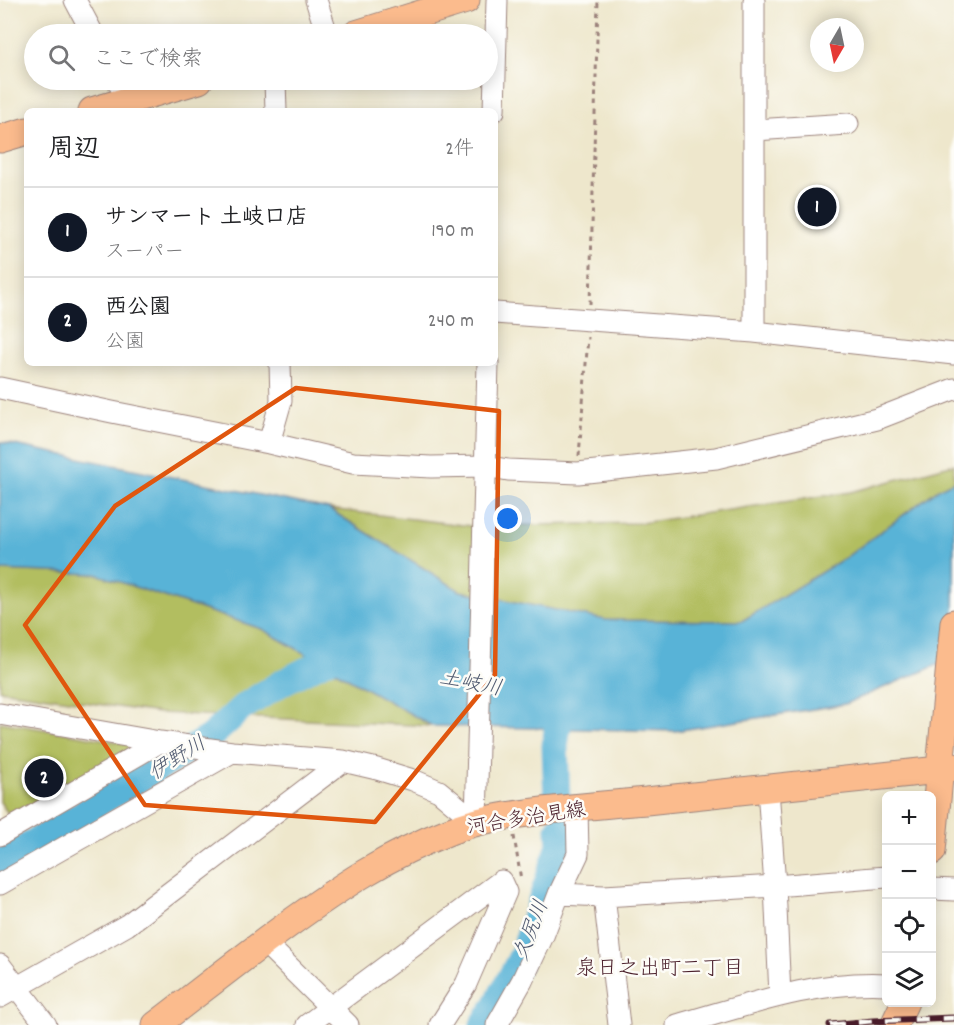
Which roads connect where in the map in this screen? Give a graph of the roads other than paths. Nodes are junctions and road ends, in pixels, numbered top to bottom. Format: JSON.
{"nodes":[{"id":1,"x":75,"y":0,"type":"edge"},
{"id":2,"x":316,"y":0,"type":"edge"},
{"id":3,"x":466,"y":0,"type":"edge"},
{"id":4,"x":497,"y":0,"type":"edge"},
{"id":5,"x":754,"y":0,"type":"edge"},
{"id":6,"x":88,"y":24,"type":"edge"},
{"id":7,"x":324,"y":24,"type":"edge"},
{"id":8,"x":388,"y":24,"type":"edge"},
{"id":9,"x":496,"y":24,"type":"edge"},
{"id":10,"x":122,"y":90,"type":"edge"},
{"id":11,"x":275,"y":90,"type":"edge"},
{"id":12,"x":495,"y":90,"type":"edge"},
{"id":13,"x":96,"y":108,"type":"edge"},
{"id":14,"x":276,"y":108,"type":"edge"},
{"id":15,"x":494,"y":108,"type":"edge"},
{"id":16,"x":848,"y":124,"type":"dead end"},
{"id":17,"x":754,"y":130,"type":"junction"},
{"id":18,"x":24,"y":132,"type":"edge"},
{"id":19,"x":0,"y":139,"type":"edge"},
{"id":20,"x":498,"y":313,"type":"edge"},
{"id":21,"x":754,"y":332,"type":"junction"},
{"id":22,"x":954,"y":354,"type":"edge"},
{"id":23,"x":280,"y":366,"type":"edge"},
{"id":24,"x":488,"y":366,"type":"edge"},
{"id":25,"x":0,"y":388,"type":"edge"},
{"id":26,"x":954,"y":389,"type":"edge"},
{"id":27,"x":269,"y":443,"type":"junction"},
{"id":28,"x":485,"y":471,"type":"junction"},
{"id":29,"x":954,"y":623,"type":"edge"},
{"id":30,"x":0,"y":714,"type":"edge"},
{"id":31,"x":160,"y":742,"type":"junction"},
{"id":32,"x":232,"y":752,"type":"junction"},
{"id":33,"x":343,"y":762,"type":"junction"},
{"id":34,"x":947,"y":769,"type":"edge"},
{"id":35,"x":768,"y":789,"type":"junction"},
{"id":36,"x":577,"y":807,"type":"junction"},
{"id":37,"x":476,"y":822,"type":"junction"},
{"id":38,"x":0,"y":835,"type":"edge"},
{"id":39,"x":933,"y":845,"type":"edge"},
{"id":40,"x":882,"y":877,"type":"edge"},
{"id":41,"x":0,"y":884,"type":"edge"},
{"id":42,"x":775,"y":886,"type":"junction"},
{"id":43,"x":936,"y":889,"type":"edge"},
{"id":44,"x":954,"y":890,"type":"edge"},
{"id":45,"x":560,"y":894,"type":"junction"},
{"id":46,"x":604,"y":896,"type":"junction"},
{"id":47,"x":264,"y":942,"type":"junction"},
{"id":48,"x":0,"y":965,"type":"edge"},
{"id":49,"x":882,"y":984,"type":"edge"},
{"id":50,"x":9,"y":992,"type":"edge"},
{"id":51,"x":780,"y":996,"type":"junction"},
{"id":52,"x":331,"y":1007,"type":"junction"},
{"id":53,"x":903,"y":1007,"type":"edge"},
{"id":54,"x":169,"y":1021,"type":"edge"},
{"id":55,"x":46,"y":1025,"type":"edge"},
{"id":56,"x":307,"y":1025,"type":"edge"},
{"id":57,"x":348,"y":1025,"type":"edge"},
{"id":58,"x":440,"y":1025,"type":"edge"},
{"id":59,"x":497,"y":1025,"type":"edge"},
{"id":60,"x":619,"y":1025,"type":"edge"},
{"id":61,"x":677,"y":1025,"type":"edge"},
{"id":62,"x":894,"y":1025,"type":"edge"}],
"edges":[{"from":1,"to":6,"type":"street"},
{"from":2,"to":7,"type":"street"},
{"from":3,"to":8,"type":"main road"},
{"from":4,"to":9,"type":"street"},
{"from":5,"to":17,"type":"street"},
{"from":10,"to":13,"type":"main road"},
{"from":11,"to":14,"type":"street"},
{"from":12,"to":15,"type":"street"},
{"from":16,"to":17,"type":"street"},
{"from":17,"to":21,"type":"street"},
{"from":18,"to":19,"type":"main road"},
{"from":20,"to":21,"type":"street"},
{"from":21,"to":22,"type":"street"},
{"from":23,"to":27,"type":"street"},
{"from":24,"to":28,"type":"street"},
{"from":25,"to":27,"type":"street"},
{"from":26,"to":28,"type":"street"},
{"from":27,"to":28,"type":"street"},
{"from":28,"to":37,"type":"street"},
{"from":29,"to":34,"type":"main road"},
{"from":30,"to":31,"type":"street"},
{"from":31,"to":32,"type":"street"},
{"from":31,"to":38,"type":"street"},
{"from":32,"to":33,"type":"street"},
{"from":32,"to":41,"type":"street"},
{"from":33,"to":37,"type":"street"},
{"from":33,"to":50,"type":"street"},
{"from":34,"to":35,"type":"main road","name":"河合多治見線"},
{"from":34,"to":39,"type":"main road"},
{"from":35,"to":36,"type":"main road","name":"河合多治見線"},
{"from":35,"to":42,"type":"street"},
{"from":36,"to":37,"type":"main road","name":"河合多治見線"},
{"from":36,"to":45,"type":"street"},
{"from":37,"to":47,"type":"main road","name":"河合多治見線"},
{"from":40,"to":42,"type":"street"},
{"from":42,"to":46,"type":"street"},
{"from":42,"to":51,"type":"street"},
{"from":43,"to":44,"type":"street"},
{"from":45,"to":46,"type":"street"},
{"from":45,"to":59,"type":"street"},
{"from":46,"to":60,"type":"street"},
{"from":47,"to":52,"type":"street"},
{"from":47,"to":54,"type":"main road","name":"河合多治見線"},
{"from":48,"to":50,"type":"street"},
{"from":49,"to":51,"type":"street"},
{"from":50,"to":55,"type":"street"},
{"from":51,"to":61,"type":"street"},
{"from":52,"to":56,"type":"street"},
{"from":52,"to":57,"type":"street"},
{"from":52,"to":58,"type":"street"},
{"from":53,"to":62,"type":"main road"}]}
